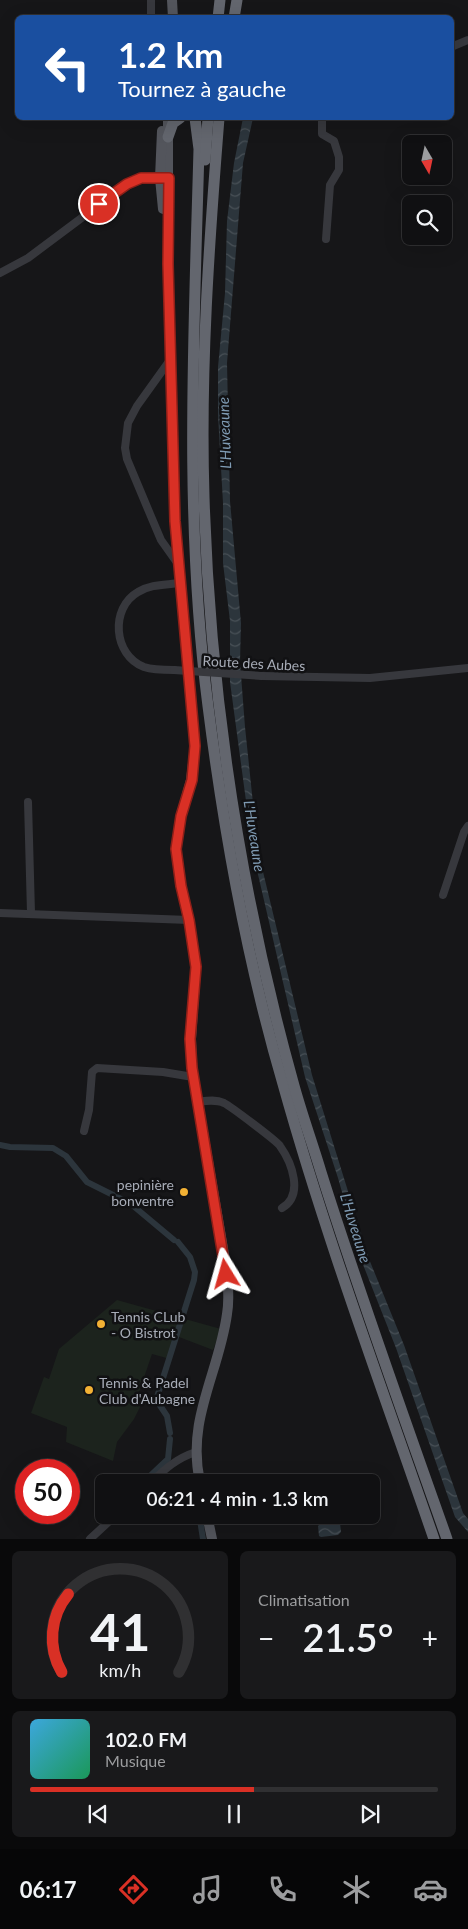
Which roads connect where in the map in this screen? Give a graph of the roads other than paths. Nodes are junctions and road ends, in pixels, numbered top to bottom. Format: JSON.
{"nodes":[{"id":1,"x":151,"y":0,"type":"edge"},
{"id":2,"x":166,"y":0,"type":"edge"},
{"id":3,"x":172,"y":0,"type":"edge"},
{"id":4,"x":220,"y":0,"type":"edge"},
{"id":5,"x":229,"y":0,"type":"edge"},
{"id":6,"x":237,"y":0,"type":"edge"},
{"id":7,"x":151,"y":15,"type":"edge"},
{"id":8,"x":166,"y":15,"type":"edge"},
{"id":9,"x":173,"y":15,"type":"edge"},
{"id":10,"x":218,"y":15,"type":"edge"},
{"id":11,"x":228,"y":15,"type":"edge"},
{"id":12,"x":234,"y":15,"type":"edge"},
{"id":13,"x":468,"y":40,"type":"edge"},
{"id":14,"x":454,"y":46,"type":"edge"},
{"id":15,"x":162,"y":120,"type":"edge"},
{"id":16,"x":168,"y":120,"type":"edge"},
{"id":17,"x":177,"y":120,"type":"edge"},
{"id":18,"x":193,"y":120,"type":"edge"},
{"id":19,"x":208,"y":120,"type":"edge"},
{"id":20,"x":220,"y":120,"type":"edge"},
{"id":21,"x":322,"y":120,"type":"edge"},
{"id":22,"x":168,"y":137,"type":"junction"},
{"id":23,"x":164,"y":178,"type":"junction"},
{"id":24,"x":326,"y":240,"type":"dead end"},
{"id":25,"x":0,"y":273,"type":"edge"},
{"id":26,"x":195,"y":306,"type":"junction"},
{"id":27,"x":170,"y":360,"type":"junction"},
{"id":28,"x":178,"y":564,"type":"junction"},
{"id":29,"x":180,"y":583,"type":"junction"},
{"id":30,"x":468,"y":668,"type":"edge"},
{"id":31,"x":28,"y":802,"type":"dead end"},
{"id":32,"x":468,"y":826,"type":"edge"},
{"id":33,"x":443,"y":895,"type":"dead end"},
{"id":34,"x":0,"y":913,"type":"edge"},
{"id":35,"x":31,"y":913,"type":"junction"},
{"id":36,"x":189,"y":920,"type":"junction"},
{"id":37,"x":193,"y":1077,"type":"junction"},
{"id":38,"x":197,"y":1102,"type":"junction"},
{"id":39,"x":84,"y":1131,"type":"dead end"},
{"id":40,"x":282,"y":1208,"type":"dead end"},
{"id":41,"x":196,"y":1452,"type":"junction"},
{"id":42,"x":160,"y":1474,"type":"edge"},
{"id":43,"x":199,"y":1474,"type":"edge"},
{"id":44,"x":106,"y":1524,"type":"edge"},
{"id":45,"x":209,"y":1524,"type":"edge"},
{"id":46,"x":90,"y":1539,"type":"edge"},
{"id":47,"x":212,"y":1539,"type":"edge"},
{"id":48,"x":434,"y":1539,"type":"edge"},
{"id":49,"x":447,"y":1539,"type":"edge"}],
"edges":[{"from":1,"to":7,"type":"street"},
{"from":2,"to":8,"type":"main road"},
{"from":3,"to":9,"type":"main road"},
{"from":4,"to":10,"type":"highway"},
{"from":5,"to":11,"type":"highway"},
{"from":6,"to":12,"type":"highway"},
{"from":13,"to":14,"type":"street"},
{"from":15,"to":23,"type":"main road"},
{"from":16,"to":22,"type":"main road"},
{"from":17,"to":22,"type":"highway"},
{"from":18,"to":26,"type":"highway"},
{"from":19,"to":26,"type":"highway"},
{"from":20,"to":49,"type":"highway"},
{"from":21,"to":24,"type":"street"},
{"from":22,"to":23,"type":"main road"},
{"from":23,"to":25,"type":"street"},
{"from":23,"to":27,"type":"main road"},
{"from":26,"to":48,"type":"highway"},
{"from":27,"to":28,"type":"main road"},
{"from":27,"to":28,"type":"street"},
{"from":28,"to":29,"type":"main road"},
{"from":29,"to":30,"type":"street","name":"Route des Aubes","bridge":true},
{"from":29,"to":36,"type":"main road"},
{"from":31,"to":35,"type":"street"},
{"from":32,"to":33,"type":"street"},
{"from":34,"to":35,"type":"street"},
{"from":35,"to":36,"type":"street"},
{"from":36,"to":37,"type":"main road"},
{"from":37,"to":38,"type":"main road"},
{"from":37,"to":39,"type":"street"},
{"from":38,"to":40,"type":"street"},
{"from":38,"to":41,"type":"main road"},
{"from":41,"to":42,"type":"street"},
{"from":41,"to":43,"type":"main road"},
{"from":44,"to":46,"type":"street"},
{"from":45,"to":47,"type":"main road"}]}
